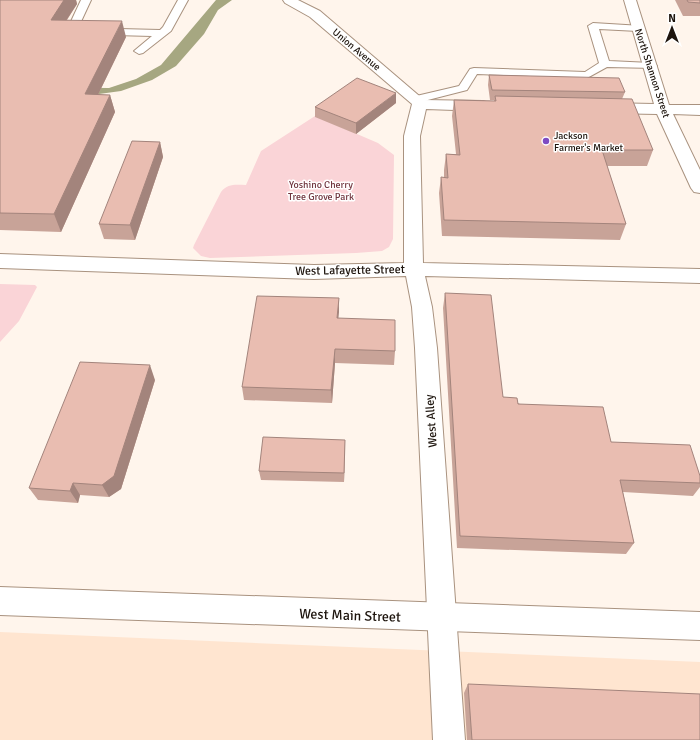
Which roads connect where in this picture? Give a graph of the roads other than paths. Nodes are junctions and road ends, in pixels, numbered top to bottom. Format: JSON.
{"nodes":[{"id":1,"x":86,"y":0,"type":"edge"},
{"id":2,"x":183,"y":0,"type":"edge"},
{"id":3,"x":290,"y":0,"type":"edge"},
{"id":4,"x":630,"y":0,"type":"edge"},
{"id":5,"x":638,"y":28,"type":"junction"},
{"id":6,"x":163,"y":33,"type":"junction"},
{"id":7,"x":139,"y":51,"type":"dead end"},
{"id":8,"x":606,"y":64,"type":"junction"},
{"id":9,"x":651,"y":66,"type":"junction"},
{"id":10,"x":418,"y":102,"type":"junction"},
{"id":11,"x":499,"y":106,"type":"edge"},
{"id":12,"x":593,"y":108,"type":"edge"},
{"id":13,"x":663,"y":109,"type":"junction"},
{"id":14,"x":700,"y":110,"type":"edge"},
{"id":15,"x":700,"y":188,"type":"edge"},
{"id":16,"x":0,"y":261,"type":"edge"},
{"id":17,"x":414,"y":269,"type":"junction"},
{"id":18,"x":700,"y":276,"type":"edge"},
{"id":19,"x":0,"y":601,"type":"edge"},
{"id":20,"x":443,"y":618,"type":"junction"},
{"id":21,"x":700,"y":626,"type":"edge"},
{"id":22,"x":449,"y":740,"type":"edge"}],
"edges":[{"from":1,"to":6,"type":"lane"},
{"from":2,"to":6,"type":"lane"},
{"from":3,"to":10,"type":"street","name":"Union Avenue"},
{"from":4,"to":5,"type":"street","name":"North Shannon Street"},
{"from":5,"to":8,"type":"lane"},
{"from":5,"to":9,"type":"street","name":"North Shannon Street"},
{"from":6,"to":7,"type":"lane"},
{"from":8,"to":9,"type":"lane"},
{"from":8,"to":10,"type":"lane"},
{"from":9,"to":13,"type":"street","name":"North Shannon Street"},
{"from":10,"to":11,"type":"street"},
{"from":10,"to":17,"type":"street","name":"West Alley"},
{"from":12,"to":13,"type":"street"},
{"from":13,"to":14,"type":"street"},
{"from":13,"to":15,"type":"street","name":"North Shannon Street"},
{"from":16,"to":17,"type":"street","name":"West Lafayette Street"},
{"from":17,"to":18,"type":"street","name":"West Lafayette Street"},
{"from":17,"to":20,"type":"street","name":"West Alley"},
{"from":19,"to":20,"type":"street","name":"West Main Street"},
{"from":20,"to":21,"type":"street","name":"West Main Street"},
{"from":20,"to":22,"type":"street","name":"West Alley"}]}
